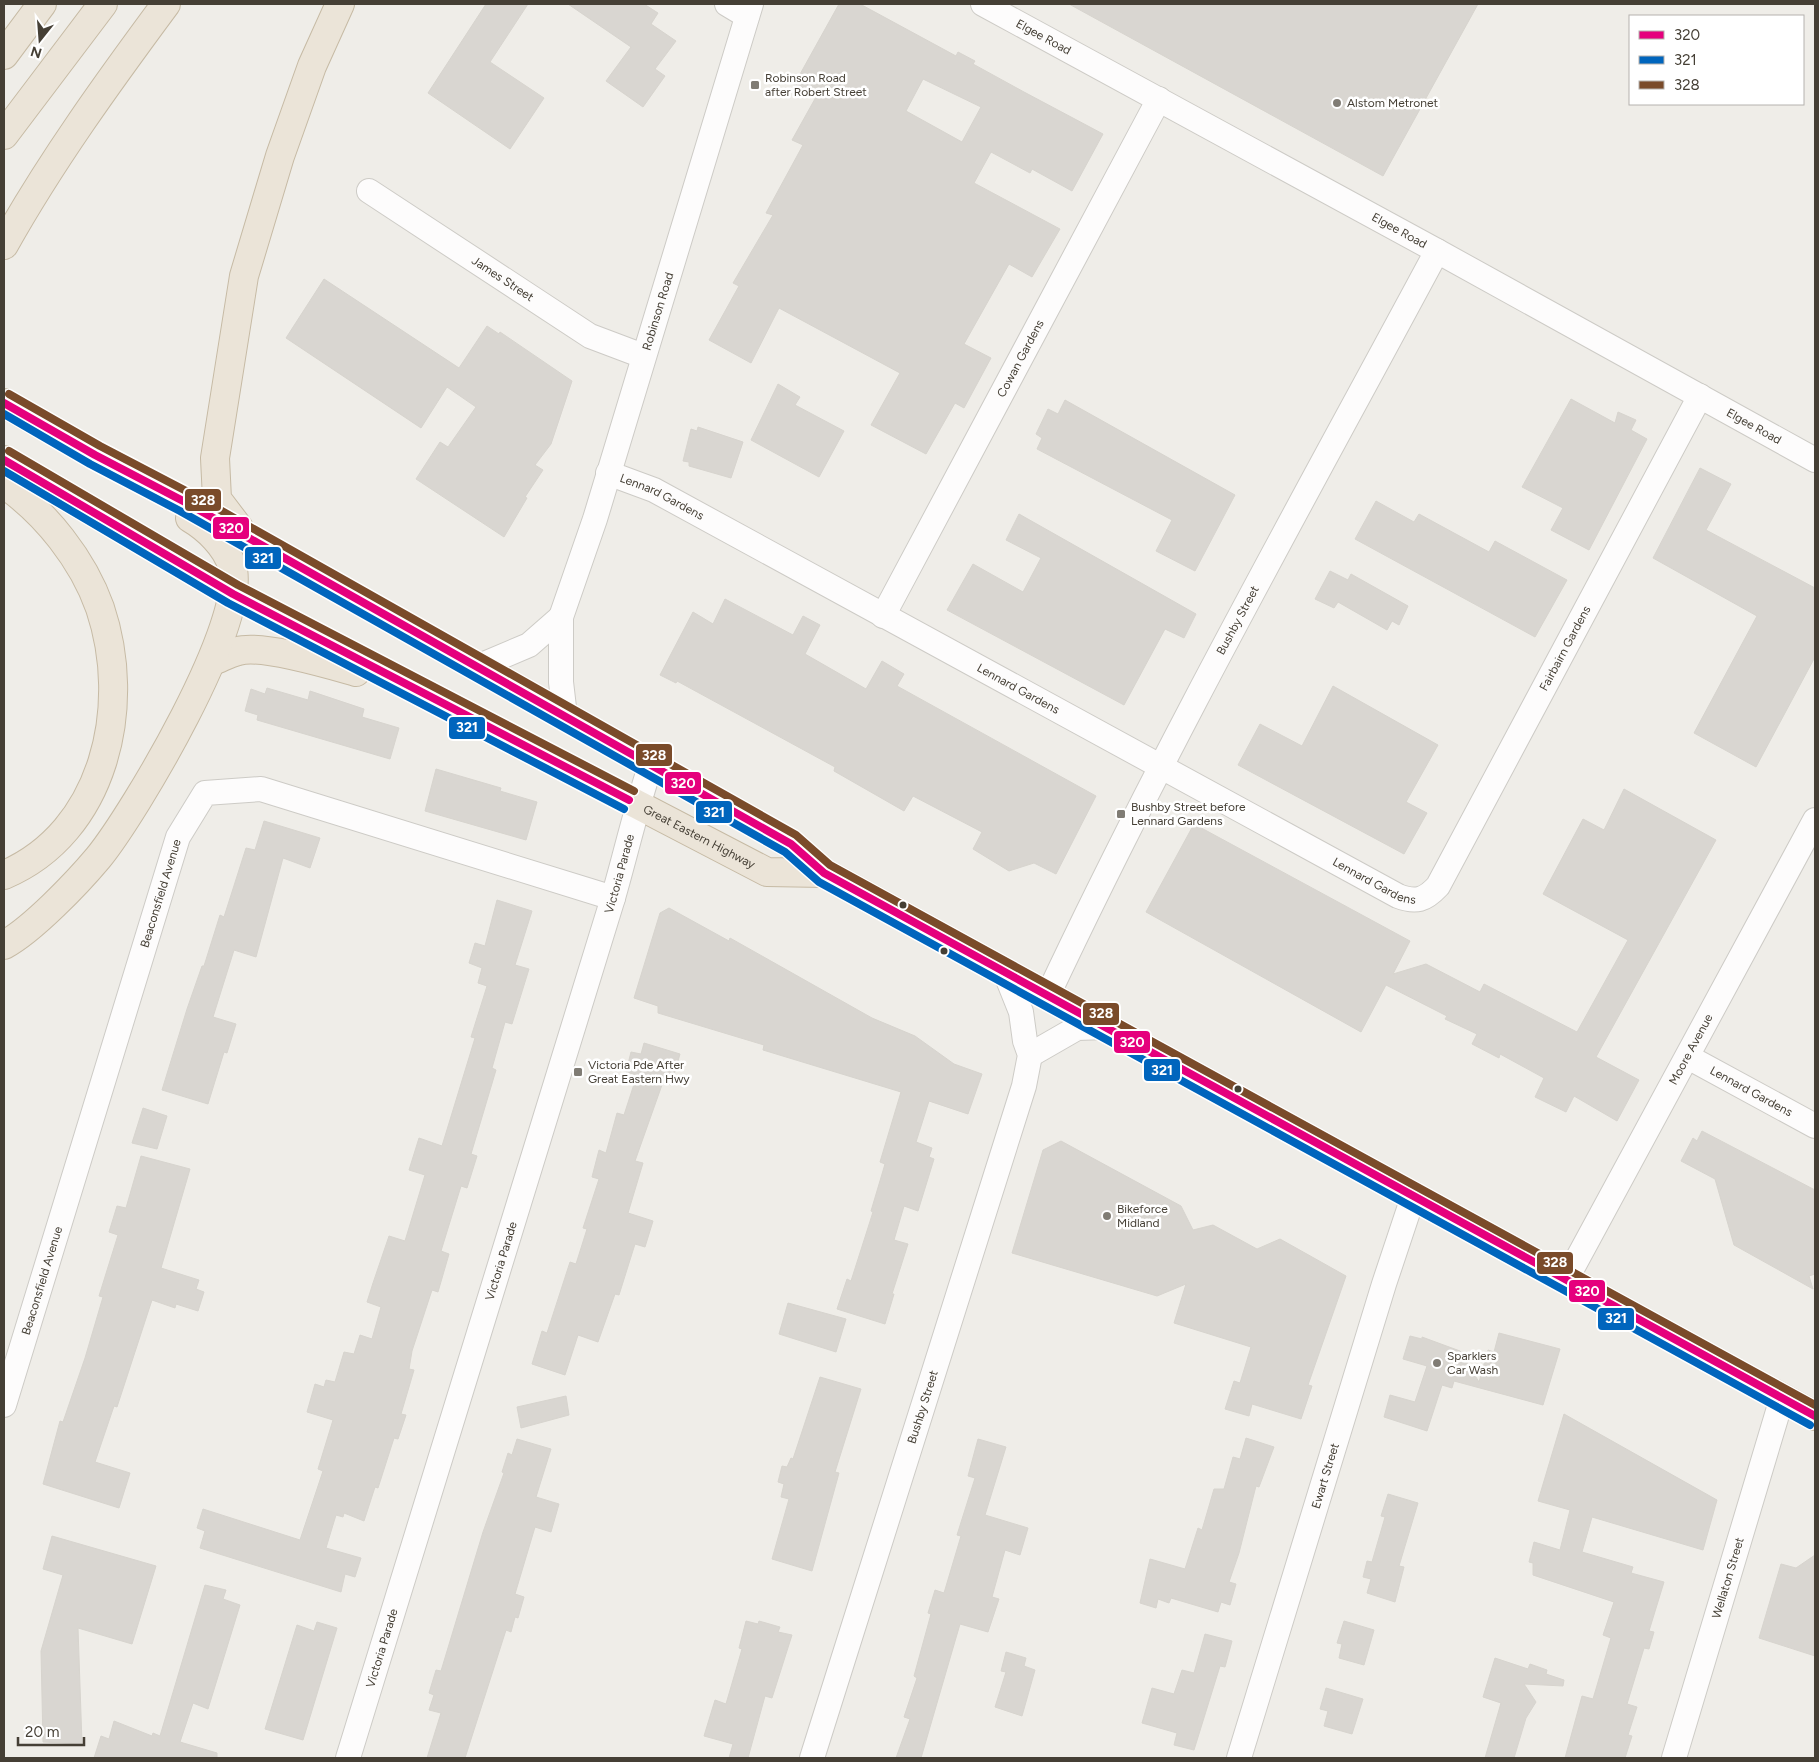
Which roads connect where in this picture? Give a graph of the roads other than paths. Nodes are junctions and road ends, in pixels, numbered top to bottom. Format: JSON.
{"nodes":[{"id":1,"x":42,"y":4,"type":"edge"},
{"id":2,"x":103,"y":4,"type":"edge"},
{"id":3,"x":166,"y":4,"type":"edge"},
{"id":4,"x":340,"y":4,"type":"edge"},
{"id":5,"x":727,"y":4,"type":"edge"},
{"id":6,"x":983,"y":4,"type":"edge"},
{"id":7,"x":749,"y":10,"type":"edge"},
{"id":8,"x":4,"y":55,"type":"edge"},
{"id":9,"x":1159,"y":99,"type":"junction"},
{"id":10,"x":4,"y":135,"type":"edge"},
{"id":11,"x":369,"y":191,"type":"dead end"},
{"id":12,"x":4,"y":245,"type":"edge"},
{"id":13,"x":1437,"y":251,"type":"junction"},
{"id":14,"x":643,"y":356,"type":"junction"},
{"id":15,"x":1700,"y":396,"type":"junction"},
{"id":16,"x":4,"y":403,"type":"edge"},
{"id":17,"x":4,"y":460,"type":"edge"},
{"id":18,"x":1815,"y":460,"type":"edge"},
{"id":19,"x":608,"y":473,"type":"junction"},
{"id":20,"x":4,"y":484,"type":"edge"},
{"id":21,"x":174,"y":498,"type":"junction"},
{"id":22,"x":245,"y":535,"type":"junction"},
{"id":23,"x":233,"y":594,"type":"junction"},
{"id":24,"x":884,"y":616,"type":"junction"},
{"id":25,"x":561,"y":617,"type":"junction"},
{"id":26,"x":213,"y":661,"type":"junction"},
{"id":27,"x":477,"y":667,"type":"junction"},
{"id":28,"x":457,"y":712,"type":"junction"},
{"id":29,"x":565,"y":716,"type":"junction"},
{"id":30,"x":651,"y":764,"type":"junction"},
{"id":31,"x":1160,"y":768,"type":"junction"},
{"id":32,"x":637,"y":804,"type":"junction"},
{"id":33,"x":1815,"y":820,"type":"edge"},
{"id":34,"x":824,"y":873,"type":"junction"},
{"id":35,"x":4,"y":875,"type":"edge"},
{"id":36,"x":613,"y":898,"type":"junction"},
{"id":37,"x":1427,"y":898,"type":"joint"},
{"id":38,"x":4,"y":945,"type":"edge"},
{"id":39,"x":1005,"y":972,"type":"junction"},
{"id":40,"x":1048,"y":995,"type":"junction"},
{"id":41,"x":1107,"y":1027,"type":"junction"},
{"id":42,"x":1030,"y":1055,"type":"junction"},
{"id":43,"x":1688,"y":1057,"type":"junction"},
{"id":44,"x":1815,"y":1126,"type":"edge"},
{"id":45,"x":1414,"y":1194,"type":"junction"},
{"id":46,"x":1567,"y":1278,"type":"junction"},
{"id":47,"x":1782,"y":1398,"type":"junction"},
{"id":48,"x":4,"y":1405,"type":"edge"},
{"id":49,"x":1815,"y":1416,"type":"edge"},
{"id":50,"x":348,"y":1758,"type":"edge"},
{"id":51,"x":812,"y":1758,"type":"edge"},
{"id":52,"x":1239,"y":1758,"type":"edge"},
{"id":53,"x":1674,"y":1758,"type":"edge"}],
"edges":[{"from":1,"to":8,"type":"highway"},
{"from":2,"to":10,"type":"highway"},
{"from":3,"to":12,"type":"highway"},
{"from":4,"to":22,"type":"highway"},
{"from":5,"to":7,"type":"street"},
{"from":6,"to":9,"type":"street","name":"Elgee Road"},
{"from":7,"to":14,"type":"street","name":"Robinson Road"},
{"from":9,"to":13,"type":"street","name":"Elgee Road"},
{"from":9,"to":24,"type":"street","name":"Cowan Gardens"},
{"from":11,"to":14,"type":"street","name":"James Street"},
{"from":13,"to":15,"type":"street","name":"Elgee Road"},
{"from":13,"to":31,"type":"street","name":"Bushby Street"},
{"from":14,"to":19,"type":"street","name":"Robinson Road"},
{"from":15,"to":18,"type":"street","name":"Elgee Road"},
{"from":15,"to":37,"type":"street","name":"Fairbairn Gardens"},
{"from":16,"to":21,"type":"highway","name":"Great Eastern Highway"},
{"from":17,"to":23,"type":"highway","name":"Great Eastern Highway"},
{"from":19,"to":24,"type":"street","name":"Lennard Gardens"},
{"from":19,"to":25,"type":"street","name":"Robinson Road"},
{"from":20,"to":35,"type":"highway"},
{"from":21,"to":22,"type":"highway","name":"Great Eastern Highway"},
{"from":21,"to":23,"type":"highway"},
{"from":22,"to":27,"type":"highway","name":"Great Eastern Highway"},
{"from":23,"to":26,"type":"highway"},
{"from":23,"to":28,"type":"highway","name":"Great Eastern Highway"},
{"from":24,"to":31,"type":"street","name":"Lennard Gardens"},
{"from":25,"to":27,"type":"street","name":"Robinson Road"},
{"from":25,"to":29,"type":"street","name":"Robinson Road"},
{"from":26,"to":28,"type":"highway"},
{"from":26,"to":38,"type":"highway"},
{"from":27,"to":29,"type":"highway","name":"Great Eastern Highway"},
{"from":28,"to":32,"type":"highway","name":"Great Eastern Highway"},
{"from":29,"to":30,"type":"highway","name":"Great Eastern Highway"},
{"from":30,"to":32,"type":"street","name":"Victoria Parade"},
{"from":30,"to":34,"type":"highway","name":"Great Eastern Highway"},
{"from":31,"to":37,"type":"street","name":"Lennard Gardens"},
{"from":31,"to":40,"type":"street","name":"Bushby Street"},
{"from":32,"to":34,"type":"highway","name":"Great Eastern Highway"},
{"from":32,"to":36,"type":"street","name":"Victoria Parade"},
{"from":33,"to":43,"type":"street","name":"Moore Avenue"},
{"from":34,"to":39,"type":"highway","name":"Great Eastern Highway"},
{"from":36,"to":48,"type":"street","name":"Beaconsfield Avenue"},
{"from":36,"to":50,"type":"street","name":"Victoria Parade"},
{"from":39,"to":40,"type":"highway","name":"Great Eastern Highway"},
{"from":39,"to":42,"type":"street","name":"Bushby Street"},
{"from":40,"to":41,"type":"highway","name":"Great Eastern Highway"},
{"from":41,"to":42,"type":"street"},
{"from":41,"to":45,"type":"highway","name":"Great Eastern Highway"},
{"from":42,"to":51,"type":"street","name":"Bushby Street"},
{"from":43,"to":44,"type":"street","name":"Lennard Gardens"},
{"from":43,"to":46,"type":"street","name":"Moore Avenue"},
{"from":45,"to":46,"type":"highway","name":"Great Eastern Highway"},
{"from":45,"to":52,"type":"street","name":"Ewart Street"},
{"from":46,"to":47,"type":"highway","name":"Great Eastern Highway"},
{"from":47,"to":49,"type":"highway","name":"Great Eastern Highway"},
{"from":47,"to":53,"type":"street","name":"Wellaton Street"}]}
